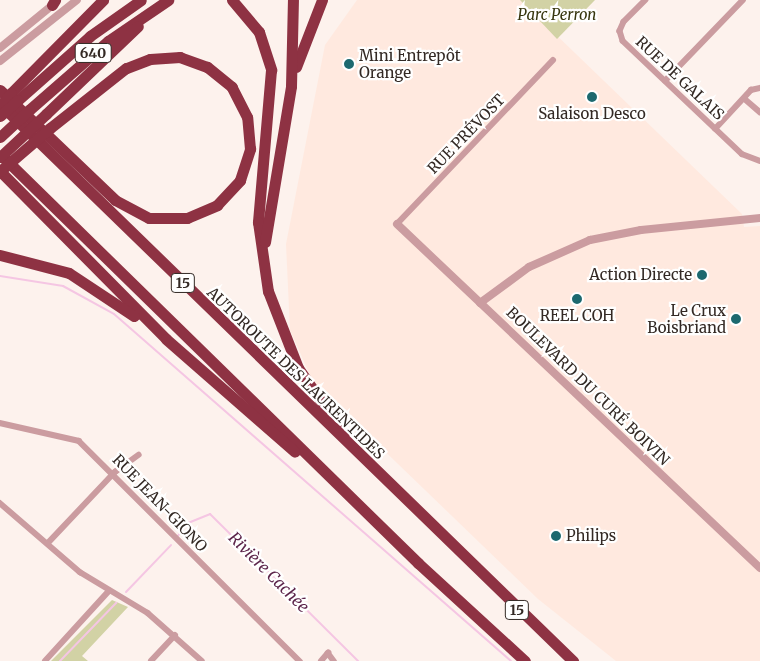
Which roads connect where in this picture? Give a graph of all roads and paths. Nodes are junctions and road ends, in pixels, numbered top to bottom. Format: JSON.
{"nodes":[{"id":1,"x":77,"y":0,"type":"edge"},
{"id":2,"x":103,"y":0,"type":"edge"},
{"id":3,"x":141,"y":0,"type":"edge"},
{"id":4,"x":232,"y":0,"type":"edge"},
{"id":5,"x":293,"y":0,"type":"edge"},
{"id":6,"x":322,"y":0,"type":"edge"},
{"id":7,"x":646,"y":0,"type":"edge"},
{"id":8,"x":743,"y":0,"type":"edge"},
{"id":9,"x":165,"y":1,"type":"edge"},
{"id":10,"x":55,"y":2,"type":"edge"},
{"id":11,"x":0,"y":48,"type":"edge"},
{"id":12,"x":553,"y":60,"type":"dead end"},
{"id":13,"x":0,"y":61,"type":"edge"},
{"id":14,"x":665,"y":81,"type":"junction"},
{"id":15,"x":291,"y":86,"type":"junction"},
{"id":16,"x":760,"y":88,"type":"edge"},
{"id":17,"x":10,"y":94,"type":"edge"},
{"id":18,"x":746,"y":99,"type":"junction"},
{"id":19,"x":0,"y":106,"type":"edge"},
{"id":20,"x":760,"y":112,"type":"edge"},
{"id":21,"x":0,"y":116,"type":"edge"},
{"id":22,"x":715,"y":129,"type":"junction"},
{"id":23,"x":0,"y":137,"type":"edge"},
{"id":24,"x":0,"y":155,"type":"edge"},
{"id":25,"x":760,"y":161,"type":"edge"},
{"id":26,"x":0,"y":171,"type":"edge"},
{"id":27,"x":760,"y":218,"type":"edge"},
{"id":28,"x":397,"y":224,"type":"joint"},
{"id":29,"x":0,"y":255,"type":"edge"},
{"id":30,"x":264,"y":264,"type":"junction"},
{"id":31,"x":480,"y":303,"type":"junction"},
{"id":32,"x":166,"y":339,"type":"junction"},
{"id":33,"x":0,"y":423,"type":"edge"},
{"id":34,"x":138,"y":455,"type":"dead end"},
{"id":35,"x":365,"y":462,"type":"junction"},
{"id":36,"x":115,"y":472,"type":"junction"},
{"id":37,"x":337,"y":484,"type":"junction"},
{"id":38,"x":0,"y":503,"type":"edge"},
{"id":39,"x":48,"y":543,"type":"junction"},
{"id":40,"x":760,"y":568,"type":"edge"},
{"id":41,"x":109,"y":591,"type":"junction"},
{"id":42,"x":175,"y":635,"type":"junction"},
{"id":43,"x":45,"y":661,"type":"edge"},
{"id":44,"x":151,"y":661,"type":"edge"},
{"id":45,"x":202,"y":661,"type":"edge"},
{"id":46,"x":300,"y":661,"type":"edge"},
{"id":47,"x":321,"y":661,"type":"edge"},
{"id":48,"x":334,"y":661,"type":"edge"},
{"id":49,"x":525,"y":661,"type":"edge"},
{"id":50,"x":574,"y":661,"type":"edge"}],
"edges":[{"from":1,"to":13,"type":"street"},
{"from":2,"to":17,"type":"highway"},
{"from":3,"to":17,"type":"highway","number":"640"},
{"from":4,"to":30,"type":"highway"},
{"from":5,"to":15,"type":"highway"},
{"from":6,"to":15,"type":"highway"},
{"from":7,"to":14,"type":"street","name":"RUE DE GALAIS"},
{"from":8,"to":14,"type":"street"},
{"from":9,"to":23,"type":"highway","number":"640","bridge":true},
{"from":9,"to":24,"type":"highway","bridge":true},
{"from":10,"to":11,"type":"street"},
{"from":12,"to":28,"type":"street","name":"RUE PRÉVOST"},
{"from":14,"to":22,"type":"street","name":"RUE DE GALAIS"},
{"from":15,"to":30,"type":"highway"},
{"from":16,"to":18,"type":"street"},
{"from":17,"to":19,"type":"highway","bridge":true},
{"from":17,"to":21,"type":"highway","number":"640","bridge":true},
{"from":17,"to":26,"type":"highway","bridge":true},
{"from":18,"to":20,"type":"street"},
{"from":18,"to":22,"type":"street"},
{"from":19,"to":35,"type":"highway","name":"AUTOROUTE DES LAURENTIDES","number":"15"},
{"from":22,"to":25,"type":"street","name":"RUE DE GALAIS"},
{"from":24,"to":37,"type":"highway","number":"15"},
{"from":26,"to":32,"type":"highway"},
{"from":27,"to":31,"type":"street"},
{"from":28,"to":31,"type":"street","name":"BOULEVARD DU CURÉ BOIVIN"},
{"from":29,"to":32,"type":"highway"},
{"from":30,"to":35,"type":"highway"},
{"from":31,"to":40,"type":"street","name":"BOULEVARD DU CURÉ BOIVIN"},
{"from":32,"to":37,"type":"highway"},
{"from":33,"to":36,"type":"street","name":"RUE JEAN-GIONO"},
{"from":34,"to":36,"type":"street"},
{"from":35,"to":50,"type":"highway","name":"AUTOROUTE DES LAURENTIDES","number":"15"},
{"from":36,"to":39,"type":"street"},
{"from":36,"to":46,"type":"street","name":"RUE JEAN-GIONO"},
{"from":37,"to":49,"type":"highway","number":"15"},
{"from":38,"to":39,"type":"street"},
{"from":39,"to":41,"type":"street"},
{"from":41,"to":42,"type":"street"},
{"from":41,"to":43,"type":"street"},
{"from":42,"to":44,"type":"street"},
{"from":42,"to":45,"type":"street"},
{"from":47,"to":48,"type":"street"}]}
